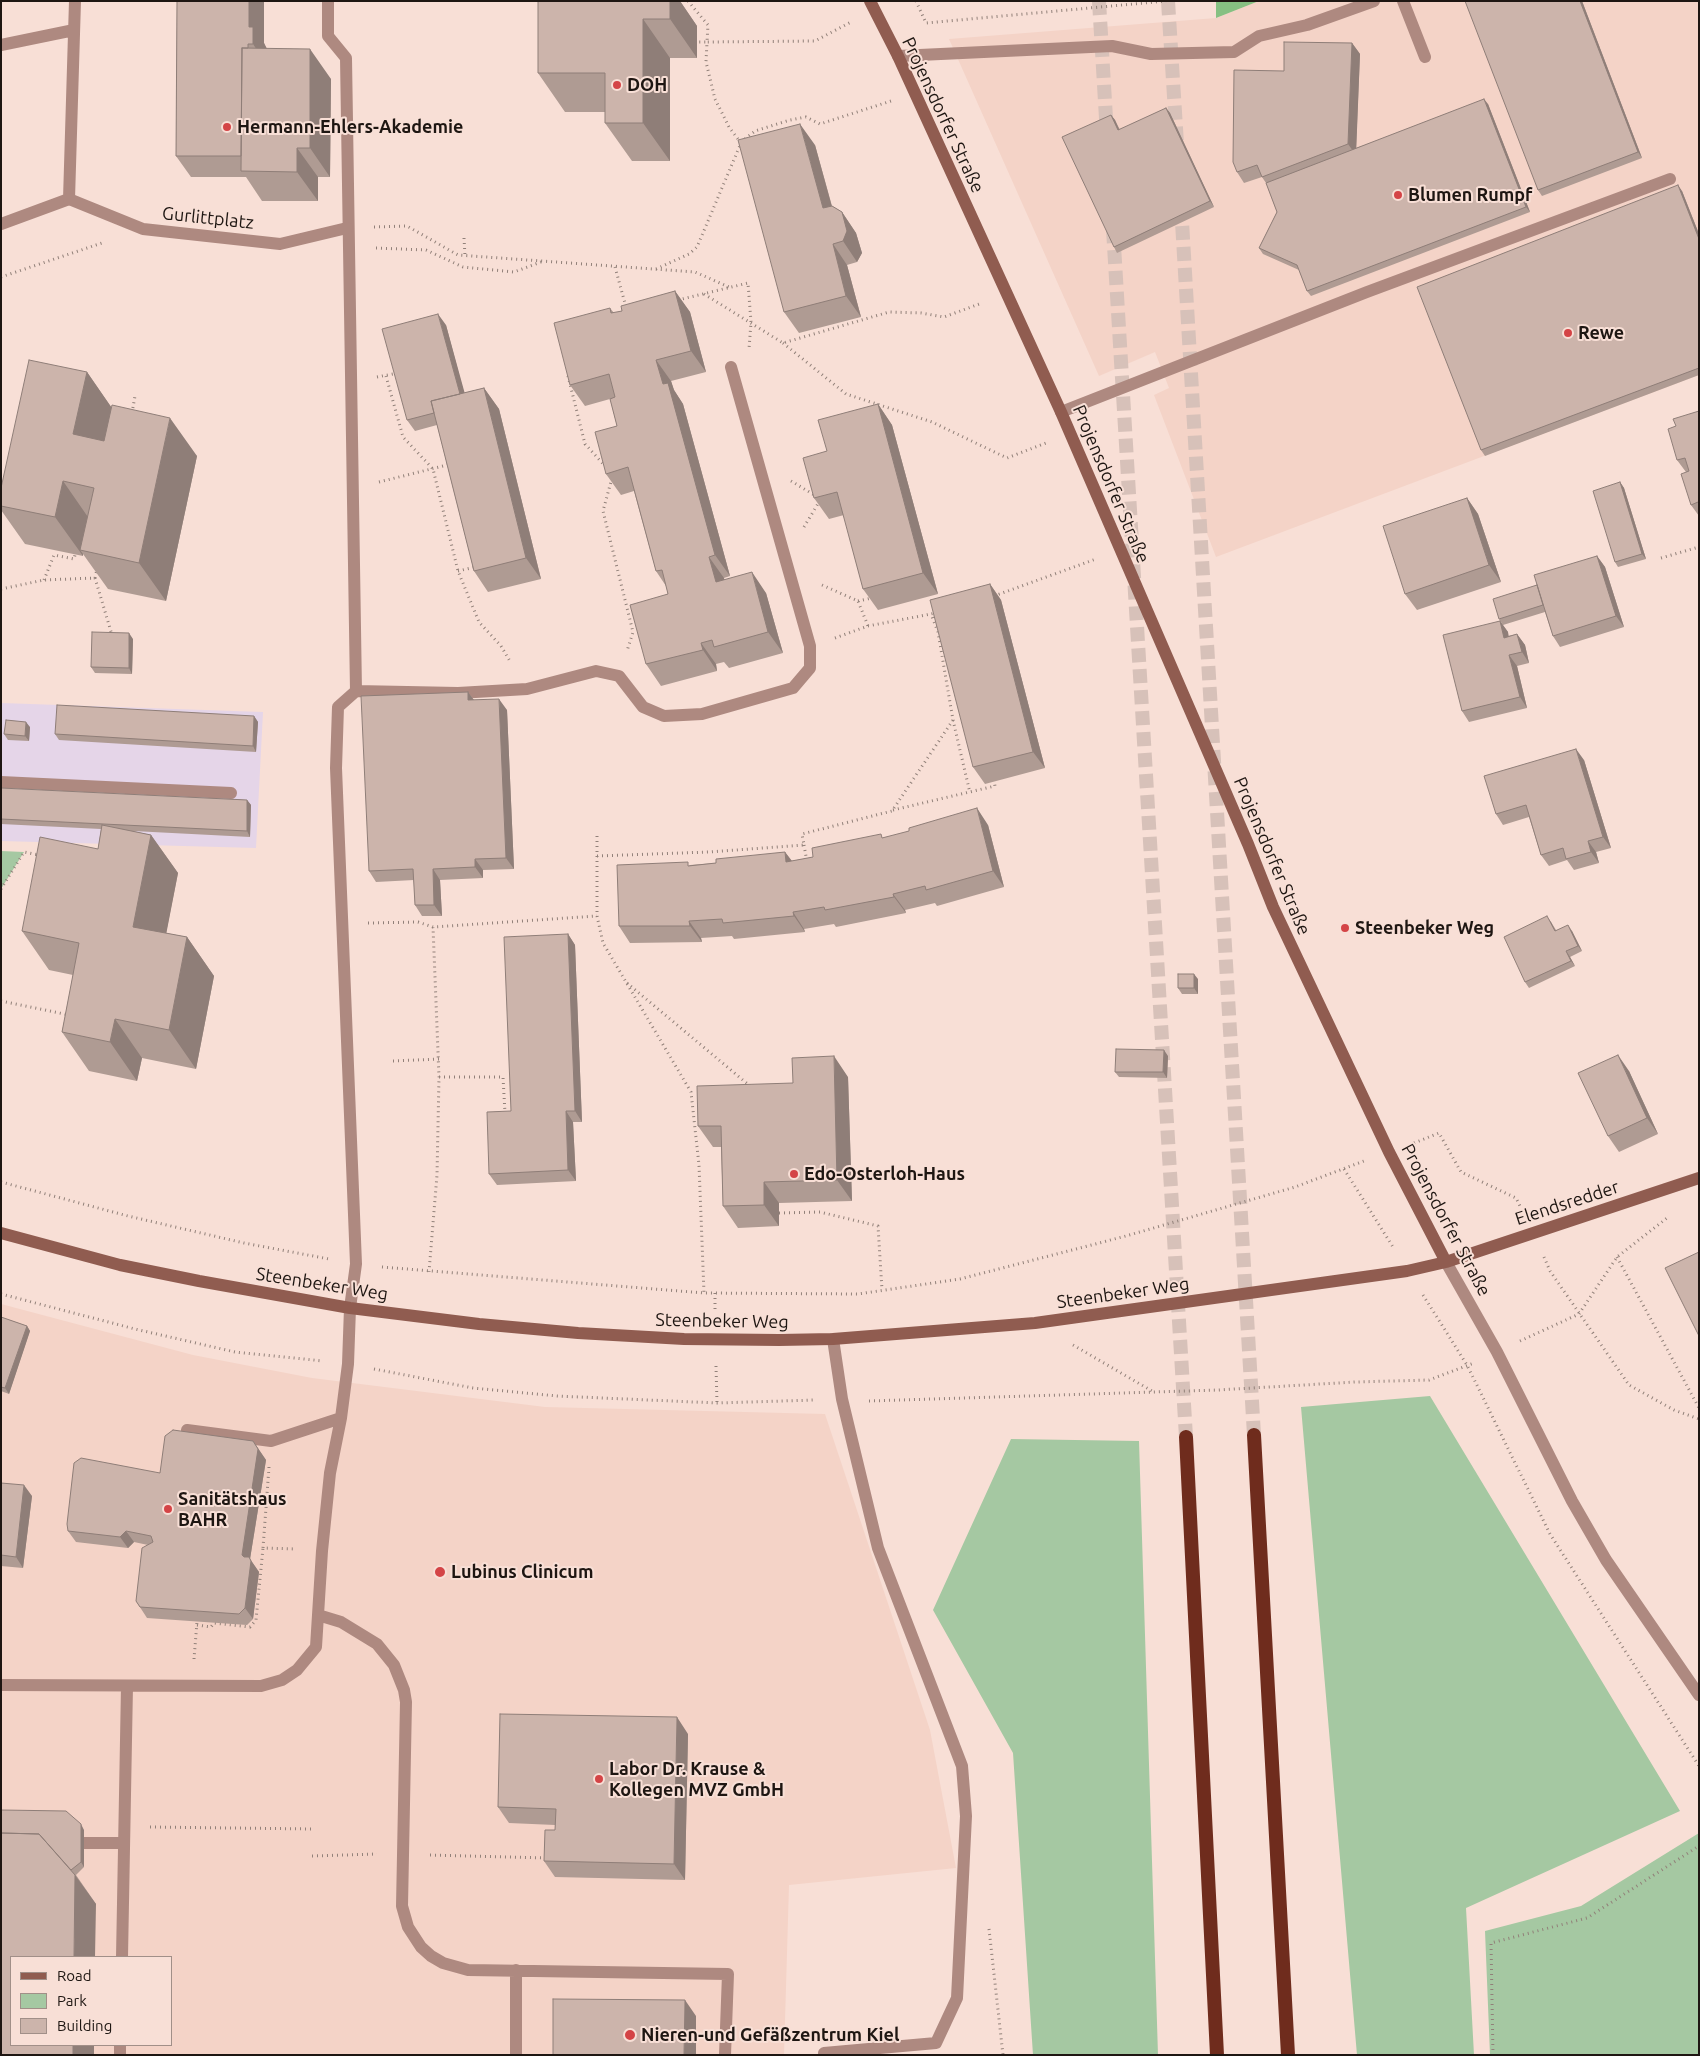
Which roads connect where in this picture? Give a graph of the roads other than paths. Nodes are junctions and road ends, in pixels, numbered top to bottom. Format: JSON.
{"nodes":[{"id":1,"x":75,"y":1,"type":"edge"},
{"id":2,"x":328,"y":1,"type":"edge"},
{"id":3,"x":1374,"y":1,"type":"edge"},
{"id":4,"x":1403,"y":1,"type":"edge"},
{"id":5,"x":872,"y":6,"type":"edge"},
{"id":6,"x":74,"y":30,"type":"junction"},
{"id":7,"x":1,"y":45,"type":"edge"},
{"id":8,"x":898,"y":56,"type":"junction"},
{"id":9,"x":1425,"y":57,"type":"dead end"},
{"id":10,"x":1670,"y":179,"type":"dead end"},
{"id":11,"x":70,"y":199,"type":"junction"},
{"id":12,"x":1,"y":224,"type":"edge"},
{"id":13,"x":348,"y":228,"type":"junction"},
{"id":14,"x":731,"y":367,"type":"dead end"},
{"id":15,"x":1061,"y":412,"type":"junction"},
{"id":16,"x":356,"y":691,"type":"junction"},
{"id":17,"x":1,"y":782,"type":"edge"},
{"id":18,"x":231,"y":793,"type":"dead end"},
{"id":19,"x":1699,"y":1178,"type":"edge"},
{"id":20,"x":1,"y":1233,"type":"edge"},
{"id":21,"x":1446,"y":1262,"type":"junction"},
{"id":22,"x":350,"y":1308,"type":"junction"},
{"id":23,"x":833,"y":1338,"type":"junction"},
{"id":24,"x":342,"y":1418,"type":"junction"},
{"id":25,"x":187,"y":1430,"type":"edge"},
{"id":26,"x":1254,"y":1435,"type":"tunnel mouth"},
{"id":27,"x":1186,"y":1437,"type":"tunnel mouth"},
{"id":28,"x":318,"y":1615,"type":"junction"},
{"id":29,"x":1,"y":1685,"type":"edge"},
{"id":30,"x":127,"y":1686,"type":"junction"},
{"id":31,"x":1699,"y":1695,"type":"edge"},
{"id":32,"x":56,"y":1843,"type":"edge"},
{"id":33,"x":123,"y":1843,"type":"junction"},
{"id":34,"x":122,"y":1956,"type":"edge"},
{"id":35,"x":516,"y":1970,"type":"junction"},
{"id":36,"x":824,"y":2053,"type":"dead end"},
{"id":37,"x":516,"y":2055,"type":"edge"},
{"id":38,"x":725,"y":2055,"type":"edge"},
{"id":39,"x":1216,"y":2055,"type":"edge"},
{"id":40,"x":1288,"y":2055,"type":"edge"}],
"edges":[{"from":1,"to":6,"type":"street"},
{"from":2,"to":13,"type":"street"},
{"from":3,"to":8,"type":"street"},
{"from":4,"to":9,"type":"street"},
{"from":5,"to":8,"type":"main road","name":"Projensdorfer Straße"},
{"from":6,"to":7,"type":"street"},
{"from":6,"to":11,"type":"street"},
{"from":8,"to":15,"type":"main road","name":"Projensdorfer Straße"},
{"from":10,"to":15,"type":"street"},
{"from":11,"to":12,"type":"street"},
{"from":11,"to":13,"type":"street","name":"Gurlittplatz"},
{"from":13,"to":16,"type":"street"},
{"from":14,"to":16,"type":"street"},
{"from":15,"to":21,"type":"main road","name":"Projensdorfer Straße"},
{"from":16,"to":22,"type":"street"},
{"from":17,"to":18,"type":"street"},
{"from":19,"to":21,"type":"main road","name":"Elendsredder"},
{"from":20,"to":22,"type":"main road","name":"Steenbeker Weg"},
{"from":21,"to":23,"type":"main road","name":"Steenbeker Weg"},
{"from":21,"to":31,"type":"street","name":"Projensdorfer Straße"},
{"from":22,"to":23,"type":"main road","name":"Steenbeker Weg"},
{"from":22,"to":24,"type":"street"},
{"from":23,"to":36,"type":"street"},
{"from":24,"to":25,"type":"street"},
{"from":24,"to":28,"type":"street"},
{"from":26,"to":40,"type":"highway"},
{"from":27,"to":39,"type":"highway"},
{"from":28,"to":30,"type":"street"},
{"from":28,"to":35,"type":"street"},
{"from":29,"to":30,"type":"street"},
{"from":30,"to":33,"type":"street"},
{"from":32,"to":33,"type":"street"},
{"from":33,"to":34,"type":"street"},
{"from":35,"to":37,"type":"street"},
{"from":35,"to":38,"type":"street"}]}
